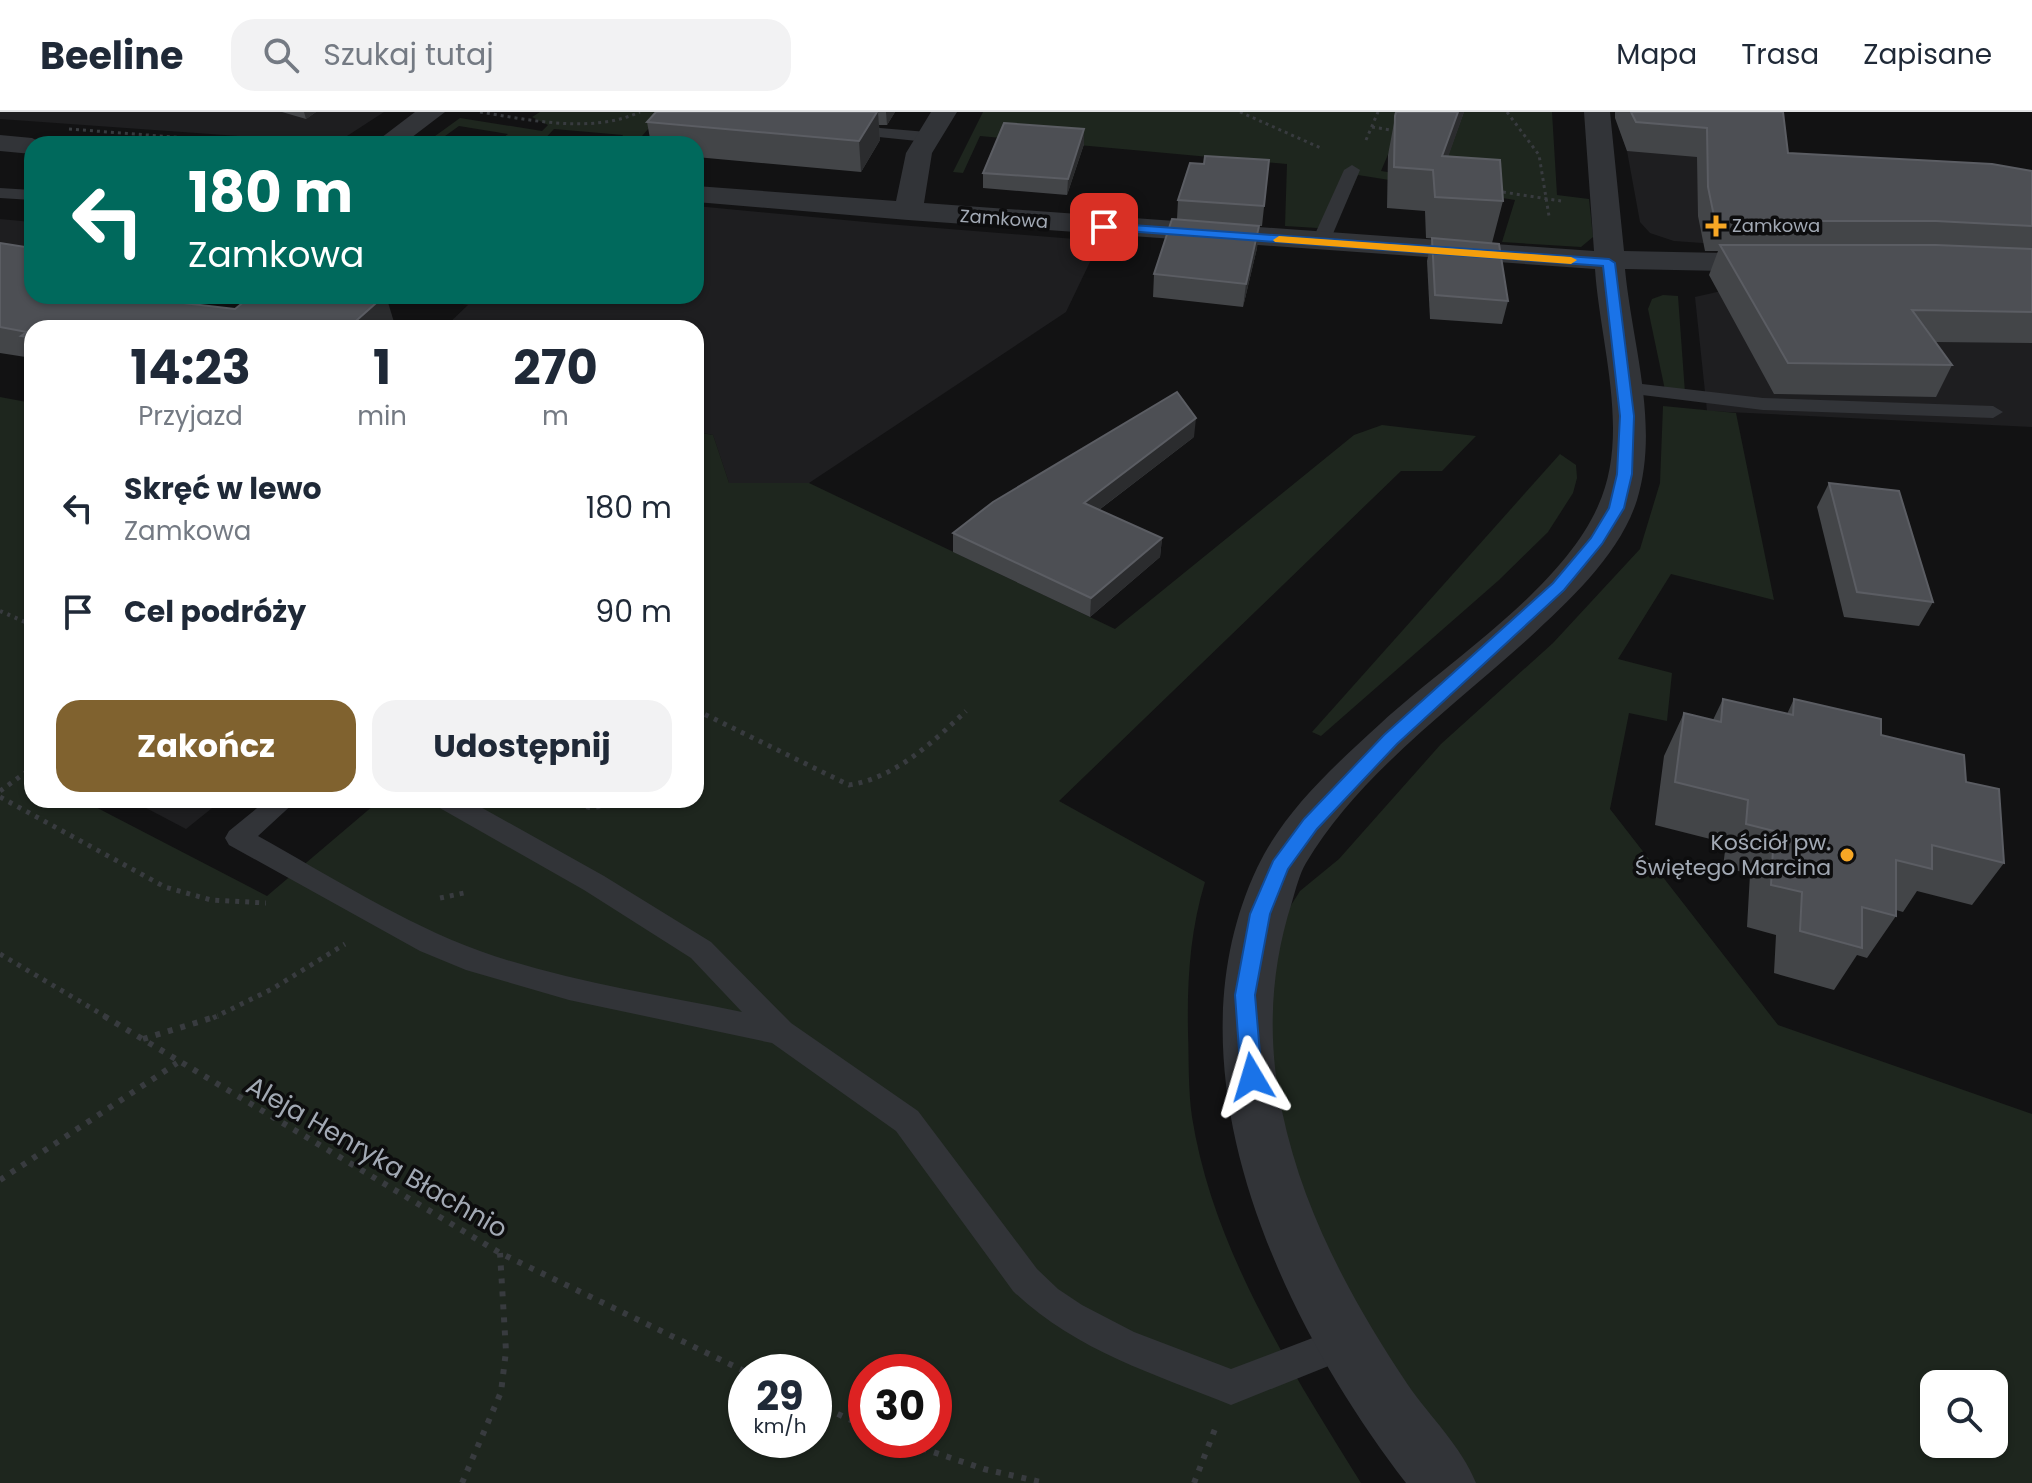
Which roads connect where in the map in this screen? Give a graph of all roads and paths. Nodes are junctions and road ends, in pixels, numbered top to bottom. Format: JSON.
{"nodes":[{"id":1,"x":432,"y":112,"type":"edge"},
{"id":2,"x":480,"y":112,"type":"edge"},
{"id":3,"x":640,"y":112,"type":"edge"},
{"id":4,"x":944,"y":112,"type":"edge"},
{"id":5,"x":1240,"y":112,"type":"edge"},
{"id":6,"x":1256,"y":112,"type":"edge"},
{"id":7,"x":1507,"y":112,"type":"edge"},
{"id":8,"x":1597,"y":112,"type":"edge"},
{"id":9,"x":1253,"y":118,"type":"junction"},
{"id":10,"x":1371,"y":127,"type":"dead end"},
{"id":11,"x":62,"y":128,"type":"dead end"},
{"id":12,"x":835,"y":129,"type":"edge"},
{"id":13,"x":1391,"y":130,"type":"edge"},
{"id":14,"x":164,"y":136,"type":"edge"},
{"id":15,"x":398,"y":136,"type":"edge"},
{"id":16,"x":927,"y":137,"type":"junction"},
{"id":17,"x":0,"y":143,"type":"edge"},
{"id":18,"x":24,"y":145,"type":"edge"},
{"id":19,"x":1352,"y":170,"type":"joint"},
{"id":20,"x":1482,"y":189,"type":"edge"},
{"id":21,"x":0,"y":193,"type":"edge"},
{"id":22,"x":24,"y":194,"type":"edge"},
{"id":23,"x":704,"y":195,"type":"edge"},
{"id":24,"x":1545,"y":198,"type":"junction"},
{"id":25,"x":1566,"y":201,"type":"dead end"},
{"id":26,"x":908,"y":212,"type":"junction"},
{"id":27,"x":1550,"y":220,"type":"dead end"},
{"id":28,"x":1320,"y":243,"type":"junction"},
{"id":29,"x":1609,"y":263,"type":"junction"},
{"id":30,"x":1797,"y":263,"type":"edge"},
{"id":31,"x":1625,"y":388,"type":"junction"},
{"id":32,"x":1993,"y":412,"type":"dead end"},
{"id":33,"x":0,"y":611,"type":"edge"},
{"id":34,"x":24,"y":622,"type":"edge"},
{"id":35,"x":966,"y":711,"type":"dead end"},
{"id":36,"x":704,"y":714,"type":"edge"},
{"id":37,"x":24,"y":774,"type":"edge"},
{"id":38,"x":0,"y":794,"type":"edge"},
{"id":39,"x":24,"y":808,"type":"edge"},
{"id":40,"x":25,"y":808,"type":"edge"},
{"id":41,"x":274,"y":808,"type":"edge"},
{"id":42,"x":461,"y":808,"type":"edge"},
{"id":43,"x":577,"y":808,"type":"edge"},
{"id":44,"x":600,"y":808,"type":"edge"},
{"id":45,"x":336,"y":890,"type":"junction"},
{"id":46,"x":464,"y":893,"type":"dead end"},
{"id":47,"x":390,"y":918,"type":"junction"},
{"id":48,"x":0,"y":954,"type":"edge"},
{"id":49,"x":780,"y":1032,"type":"junction"},
{"id":50,"x":142,"y":1039,"type":"junction"},
{"id":51,"x":177,"y":1063,"type":"junction"},
{"id":52,"x":0,"y":1180,"type":"edge"},
{"id":53,"x":500,"y":1253,"type":"junction"},
{"id":54,"x":1344,"y":1343,"type":"junction"},
{"id":55,"x":728,"y":1363,"type":"edge"},
{"id":56,"x":951,"y":1458,"type":"edge"},
{"id":57,"x":462,"y":1483,"type":"edge"},
{"id":58,"x":1045,"y":1483,"type":"edge"},
{"id":59,"x":1445,"y":1483,"type":"edge"}],
"edges":[{"from":1,"to":15,"type":"street"},
{"from":2,"to":3,"type":"path"},
{"from":4,"to":16,"type":"street"},
{"from":5,"to":9,"type":"path"},
{"from":6,"to":9,"type":"path"},
{"from":7,"to":24,"type":"path"},
{"from":8,"to":29,"type":"street"},
{"from":9,"to":19,"type":"path"},
{"from":10,"to":13,"type":"path"},
{"from":11,"to":14,"type":"path"},
{"from":12,"to":16,"type":"lane"},
{"from":16,"to":26,"type":"street"},
{"from":17,"to":18,"type":"street"},
{"from":19,"to":28,"type":"lane"},
{"from":20,"to":24,"type":"path"},
{"from":21,"to":22,"type":"lane"},
{"from":23,"to":26,"type":"street","name":"Zamkowa"},
{"from":24,"to":25,"type":"path"},
{"from":24,"to":27,"type":"path"},
{"from":26,"to":28,"type":"street","name":"Zamkowa"},
{"from":28,"to":29,"type":"street","name":"Zamkowa"},
{"from":29,"to":30,"type":"street","name":"Zamkowa"},
{"from":29,"to":31,"type":"street"},
{"from":31,"to":32,"type":"lane"},
{"from":31,"to":54,"type":"street"},
{"from":33,"to":34,"type":"path"},
{"from":35,"to":36,"type":"path"},
{"from":37,"to":38,"type":"path"},
{"from":38,"to":39,"type":"path"},
{"from":40,"to":45,"type":"path"},
{"from":41,"to":45,"type":"lane"},
{"from":42,"to":49,"type":"lane"},
{"from":43,"to":44,"type":"path"},
{"from":45,"to":47,"type":"lane"},
{"from":46,"to":47,"type":"path"},
{"from":47,"to":49,"type":"lane"},
{"from":47,"to":50,"type":"path"},
{"from":48,"to":50,"type":"path","name":"Aleja Henryka Błachnio"},
{"from":49,"to":54,"type":"lane"},
{"from":50,"to":51,"type":"path","name":"Aleja Henryka Błachnio"},
{"from":51,"to":52,"type":"path"},
{"from":51,"to":53,"type":"path","name":"Aleja Henryka Błachnio"},
{"from":53,"to":55,"type":"path","name":"Aleja Henryka Błachnio"},
{"from":53,"to":57,"type":"path"},
{"from":54,"to":59,"type":"street"},
{"from":56,"to":58,"type":"path"}]}
